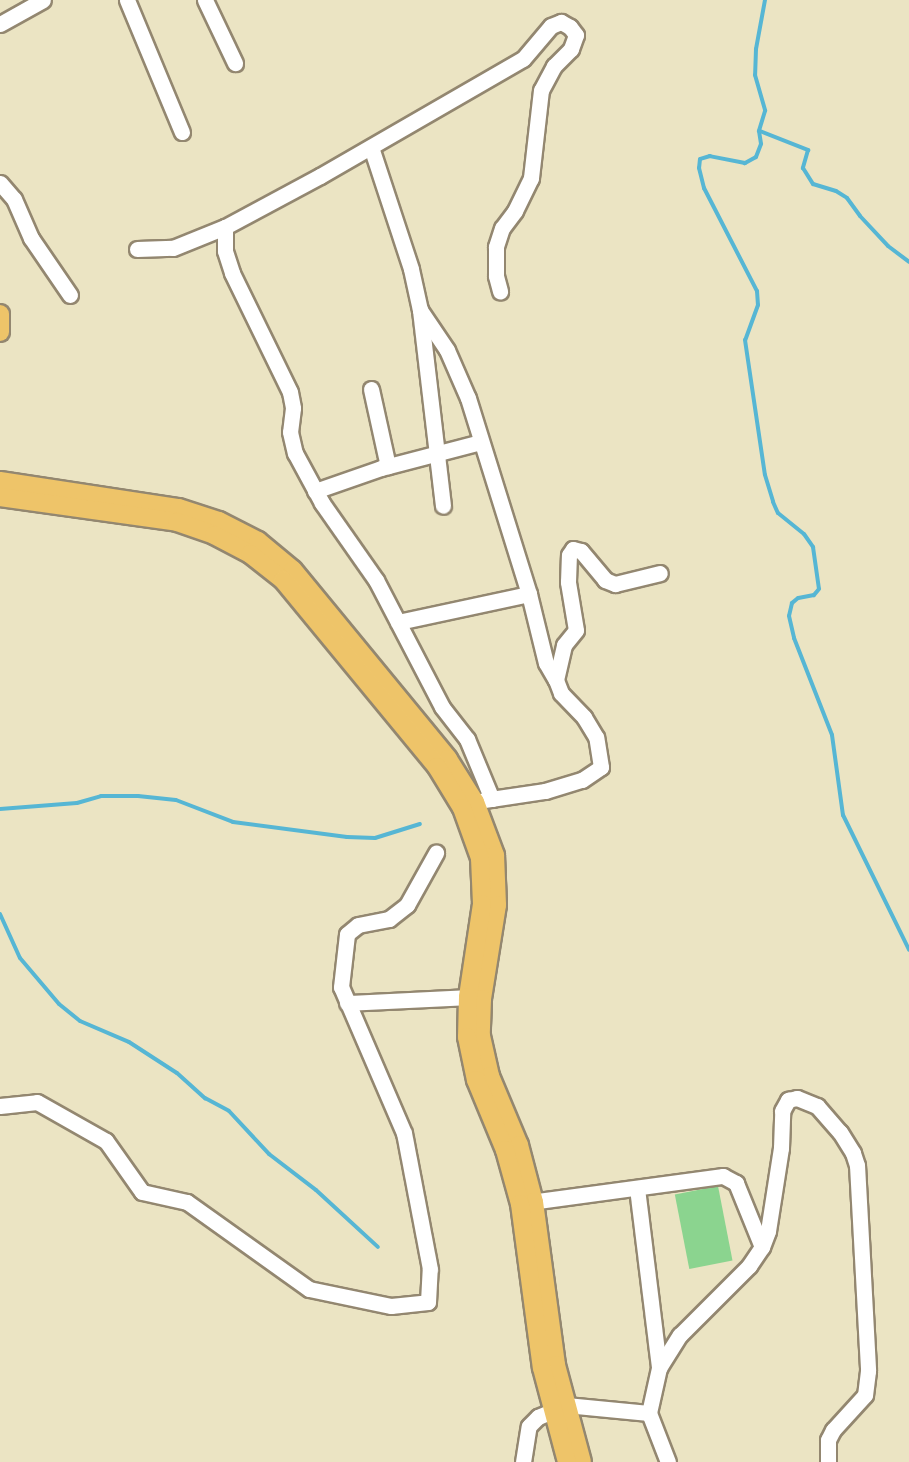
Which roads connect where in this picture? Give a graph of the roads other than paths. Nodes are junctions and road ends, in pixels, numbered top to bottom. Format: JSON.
{"nodes":[{"id":1,"x":43,"y":0,"type":"edge"},
{"id":2,"x":127,"y":0,"type":"edge"},
{"id":3,"x":205,"y":0,"type":"edge"},
{"id":4,"x":0,"y":24,"type":"edge"},
{"id":5,"x":235,"y":63,"type":"dead end"},
{"id":6,"x":182,"y":132,"type":"dead end"},
{"id":7,"x":371,"y":147,"type":"junction"},
{"id":8,"x":0,"y":183,"type":"edge"},
{"id":9,"x":225,"y":227,"type":"junction"},
{"id":10,"x":137,"y":249,"type":"dead end"},
{"id":11,"x":500,"y":291,"type":"dead end"},
{"id":12,"x":70,"y":295,"type":"dead end"},
{"id":13,"x":420,"y":310,"type":"junction"},
{"id":14,"x":0,"y":314,"type":"edge"},
{"id":15,"x":0,"y":332,"type":"edge"},
{"id":16,"x":371,"y":389,"type":"dead end"},
{"id":17,"x":481,"y":442,"type":"junction"},
{"id":18,"x":437,"y":454,"type":"junction"},
{"id":19,"x":388,"y":466,"type":"junction"},
{"id":20,"x":0,"y":481,"type":"edge"},
{"id":21,"x":315,"y":491,"type":"junction"},
{"id":22,"x":0,"y":497,"type":"edge"},
{"id":23,"x":443,"y":506,"type":"dead end"},
{"id":24,"x":660,"y":573,"type":"dead end"},
{"id":25,"x":529,"y":594,"type":"junction"},
{"id":26,"x":398,"y":622,"type":"junction"},
{"id":27,"x":556,"y":680,"type":"junction"},
{"id":28,"x":484,"y":800,"type":"junction"},
{"id":29,"x":436,"y":853,"type":"dead end"},
{"id":30,"x":468,"y":997,"type":"junction"},
{"id":31,"x":347,"y":1003,"type":"junction"},
{"id":32,"x":0,"y":1106,"type":"edge"},
{"id":33,"x":637,"y":1188,"type":"junction"},
{"id":34,"x":527,"y":1203,"type":"junction"},
{"id":35,"x":762,"y":1247,"type":"junction"},
{"id":36,"x":659,"y":1368,"type":"junction"},
{"id":37,"x":559,"y":1408,"type":"junction"},
{"id":38,"x":649,"y":1413,"type":"junction"},
{"id":39,"x":523,"y":1462,"type":"edge"},
{"id":40,"x":567,"y":1462,"type":"edge"},
{"id":41,"x":582,"y":1462,"type":"edge"},
{"id":42,"x":668,"y":1462,"type":"edge"},
{"id":43,"x":828,"y":1462,"type":"edge"}],
"edges":[{"from":1,"to":4,"type":"street"},
{"from":2,"to":6,"type":"street"},
{"from":3,"to":5,"type":"street"},
{"from":7,"to":9,"type":"street"},
{"from":7,"to":11,"type":"street"},
{"from":7,"to":13,"type":"street"},
{"from":8,"to":12,"type":"street"},
{"from":9,"to":10,"type":"street"},
{"from":9,"to":21,"type":"street"},
{"from":13,"to":17,"type":"street"},
{"from":13,"to":18,"type":"street"},
{"from":14,"to":15,"type":"main road"},
{"from":16,"to":19,"type":"street"},
{"from":17,"to":18,"type":"street"},
{"from":17,"to":25,"type":"street"},
{"from":18,"to":19,"type":"street"},
{"from":18,"to":23,"type":"street"},
{"from":19,"to":21,"type":"street"},
{"from":20,"to":28,"type":"main road"},
{"from":21,"to":26,"type":"street"},
{"from":22,"to":30,"type":"main road"},
{"from":24,"to":27,"type":"street"},
{"from":25,"to":26,"type":"street"},
{"from":25,"to":27,"type":"street"},
{"from":26,"to":28,"type":"street"},
{"from":27,"to":28,"type":"street"},
{"from":28,"to":34,"type":"main road"},
{"from":29,"to":31,"type":"street"},
{"from":30,"to":31,"type":"street"},
{"from":30,"to":34,"type":"main road"},
{"from":31,"to":32,"type":"street"},
{"from":33,"to":34,"type":"street"},
{"from":33,"to":35,"type":"street"},
{"from":33,"to":36,"type":"street"},
{"from":34,"to":37,"type":"main road"},
{"from":35,"to":36,"type":"street"},
{"from":35,"to":43,"type":"street"},
{"from":36,"to":38,"type":"street"},
{"from":37,"to":38,"type":"street"},
{"from":37,"to":39,"type":"street"},
{"from":37,"to":40,"type":"main road"},
{"from":37,"to":41,"type":"main road"},
{"from":38,"to":42,"type":"street"}]}
